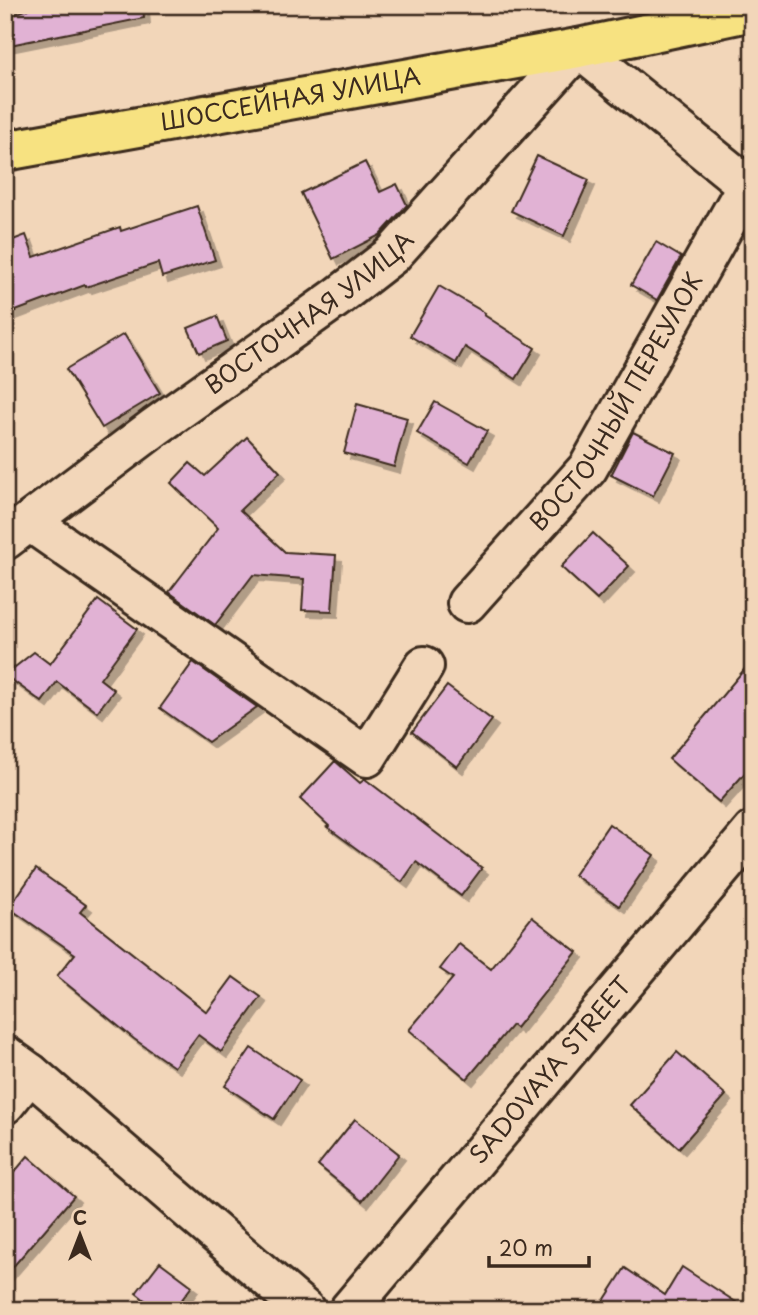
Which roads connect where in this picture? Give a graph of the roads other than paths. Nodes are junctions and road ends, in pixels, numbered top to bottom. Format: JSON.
{"nodes":[{"id":1,"x":753,"y":11,"type":"edge"},
{"id":2,"x":578,"y":48,"type":"junction"},
{"id":3,"x":5,"y":152,"type":"edge"},
{"id":4,"x":749,"y":189,"type":"edge"},
{"id":5,"x":17,"y":531,"type":"edge"},
{"id":6,"x":467,"y":604,"type":"dead end"},
{"id":7,"x":424,"y":666,"type":"dead end"},
{"id":8,"x":753,"y":831,"type":"edge"},
{"id":9,"x":17,"y":1064,"type":"edge"},
{"id":10,"x":5,"y":1104,"type":"edge"},
{"id":11,"x":305,"y":1310,"type":"edge"},
{"id":12,"x":349,"y":1310,"type":"edge"}],
"edges":[{"from":1,"to":2,"type":"main road","name":"ШОССЕЙНАЯ УЛИЦА"},
{"from":2,"to":3,"type":"main road","name":"ШОССЕЙНАЯ УЛИЦА"},
{"from":2,"to":4,"type":"street"},
{"from":2,"to":5,"type":"street","name":"ВОСТОЧНАЯ УЛИЦА"},
{"from":4,"to":6,"type":"street","name":"ВОСТОЧНЫЙ ПЕРЕУЛОК"},
{"from":5,"to":7,"type":"street"},
{"from":8,"to":12,"type":"street","name":"SADOVAYA STREET"},
{"from":9,"to":10,"type":"street"},
{"from":9,"to":11,"type":"street"}]}
